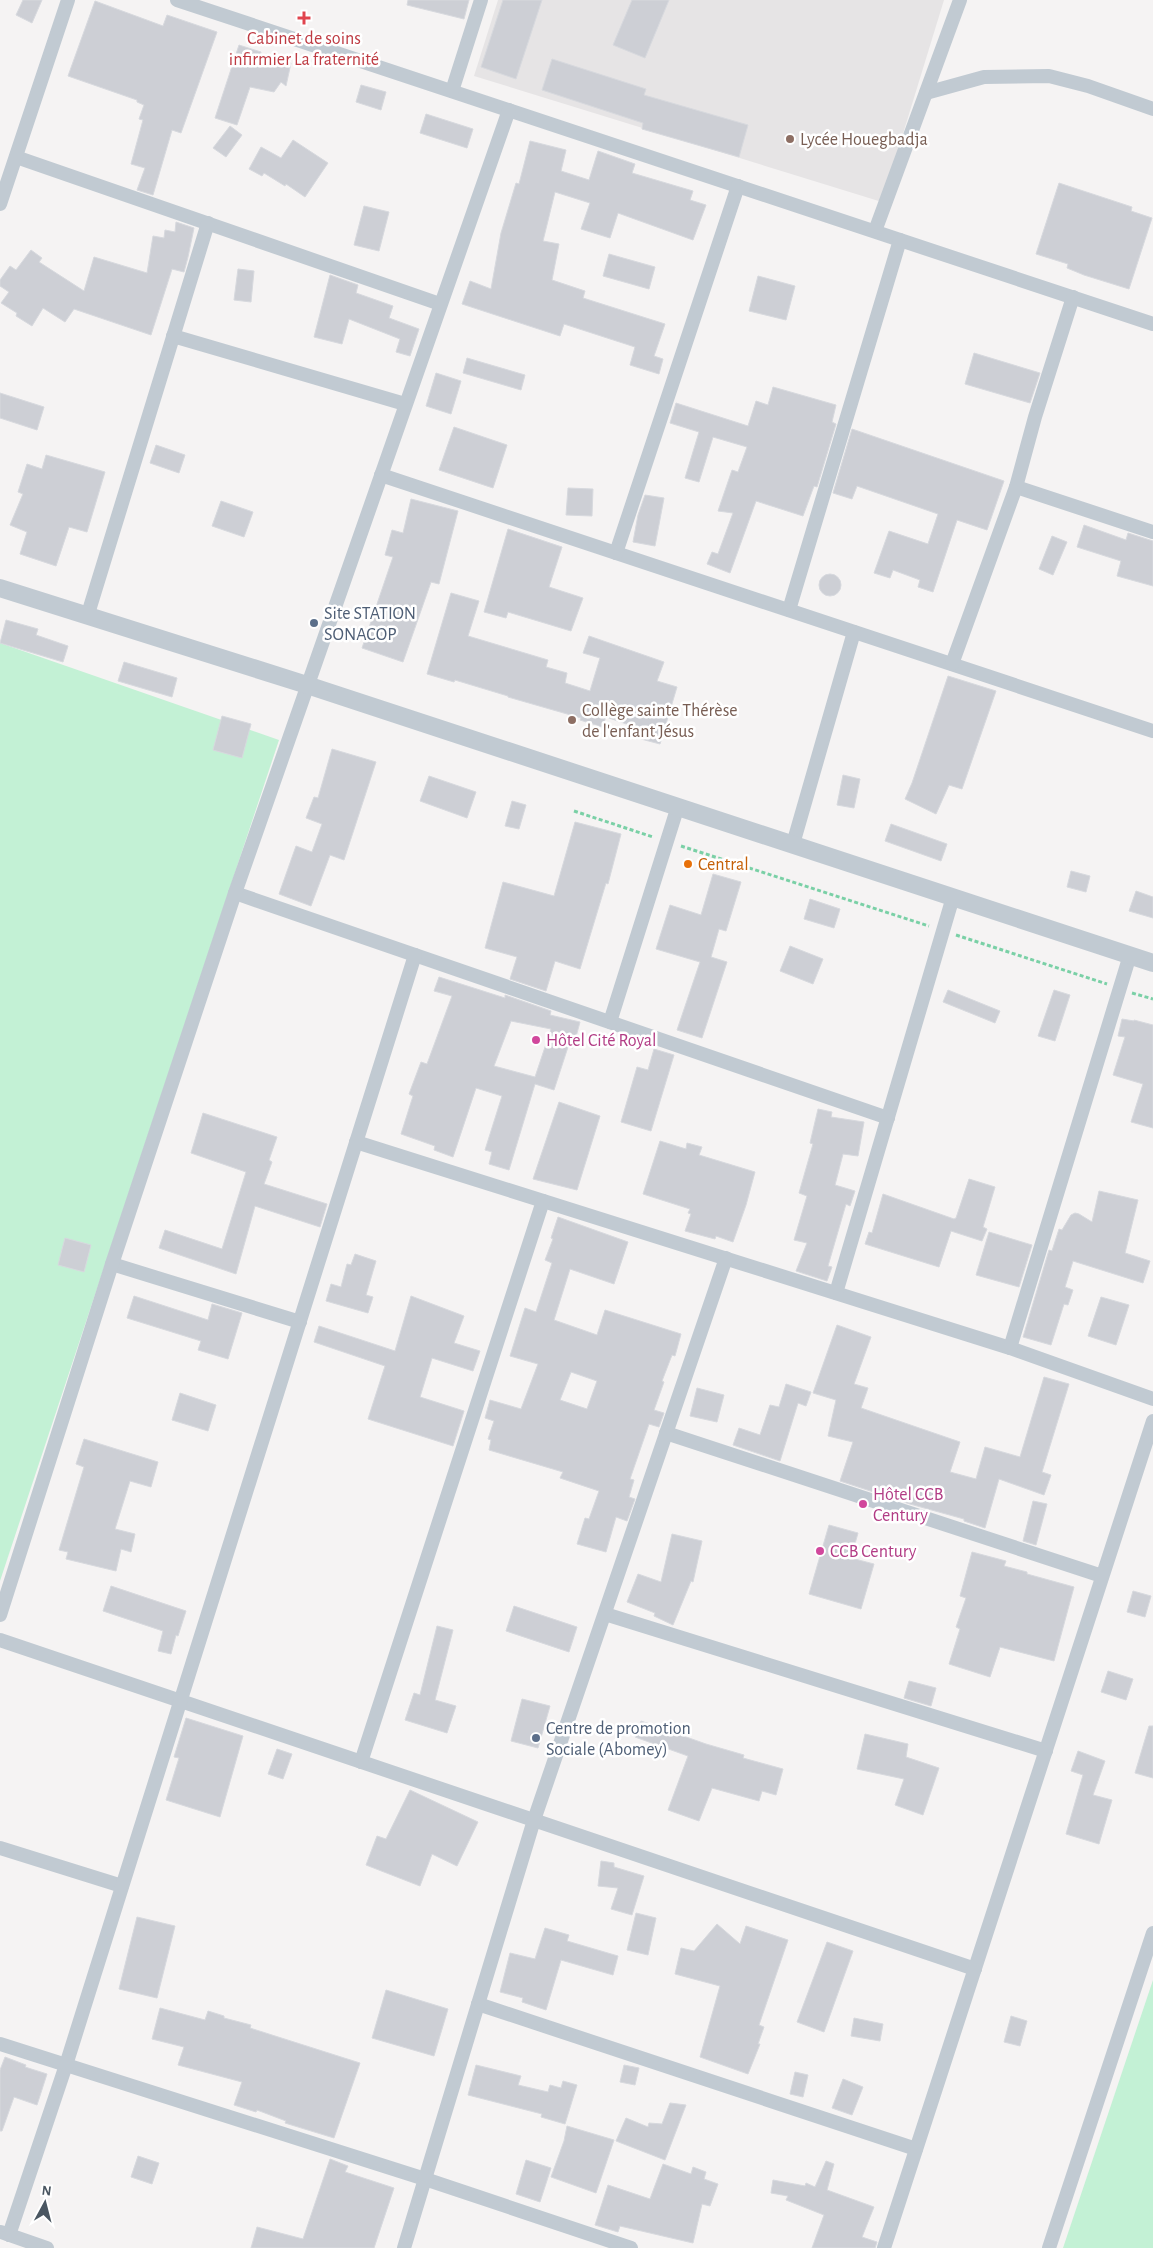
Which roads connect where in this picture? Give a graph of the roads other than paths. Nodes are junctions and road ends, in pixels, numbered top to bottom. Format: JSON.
{"nodes":[{"id":1,"x":68,"y":0,"type":"edge"},
{"id":2,"x":177,"y":0,"type":"edge"},
{"id":3,"x":481,"y":0,"type":"edge"},
{"id":4,"x":960,"y":0,"type":"edge"},
{"id":5,"x":452,"y":91,"type":"junction"},
{"id":6,"x":926,"y":93,"type":"junction"},
{"id":7,"x":1153,"y":109,"type":"edge"},
{"id":8,"x":509,"y":110,"type":"junction"},
{"id":9,"x":16,"y":157,"type":"junction"},
{"id":10,"x":738,"y":186,"type":"junction"},
{"id":11,"x":0,"y":204,"type":"edge"},
{"id":12,"x":208,"y":224,"type":"junction"},
{"id":13,"x":875,"y":231,"type":"junction"},
{"id":14,"x":900,"y":240,"type":"junction"},
{"id":15,"x":1073,"y":297,"type":"junction"},
{"id":16,"x":440,"y":304,"type":"junction"},
{"id":17,"x":1153,"y":324,"type":"edge"},
{"id":18,"x":173,"y":336,"type":"junction"},
{"id":19,"x":405,"y":404,"type":"junction"},
{"id":20,"x":381,"y":475,"type":"junction"},
{"id":21,"x":1016,"y":487,"type":"junction"},
{"id":22,"x":1153,"y":532,"type":"edge"},
{"id":23,"x":616,"y":553,"type":"junction"},
{"id":24,"x":0,"y":588,"type":"edge"},
{"id":25,"x":789,"y":610,"type":"junction"},
{"id":26,"x":87,"y":617,"type":"junction"},
{"id":27,"x":854,"y":632,"type":"junction"},
{"id":28,"x":952,"y":664,"type":"junction"},
{"id":29,"x":307,"y":685,"type":"junction"},
{"id":30,"x":1153,"y":731,"type":"edge"},
{"id":31,"x":678,"y":806,"type":"junction"},
{"id":32,"x":793,"y":844,"type":"junction"},
{"id":33,"x":235,"y":893,"type":"junction"},
{"id":34,"x":954,"y":897,"type":"junction"},
{"id":35,"x":415,"y":955,"type":"junction"},
{"id":36,"x":1130,"y":955,"type":"junction"},
{"id":37,"x":1153,"y":963,"type":"edge"},
{"id":38,"x":610,"y":1022,"type":"junction"},
{"id":39,"x":888,"y":1118,"type":"junction"},
{"id":40,"x":356,"y":1142,"type":"junction"},
{"id":41,"x":543,"y":1200,"type":"junction"},
{"id":42,"x":726,"y":1258,"type":"junction"},
{"id":43,"x":112,"y":1264,"type":"junction"},
{"id":44,"x":836,"y":1293,"type":"junction"},
{"id":45,"x":300,"y":1322,"type":"junction"},
{"id":46,"x":1010,"y":1348,"type":"junction"},
{"id":47,"x":1153,"y":1399,"type":"edge"},
{"id":48,"x":1153,"y":1421,"type":"edge"},
{"id":49,"x":666,"y":1433,"type":"junction"},
{"id":50,"x":1102,"y":1576,"type":"junction"},
{"id":51,"x":605,"y":1614,"type":"junction"},
{"id":52,"x":0,"y":1615,"type":"edge"},
{"id":53,"x":0,"y":1640,"type":"edge"},
{"id":54,"x":181,"y":1701,"type":"junction"},
{"id":55,"x":1046,"y":1751,"type":"junction"},
{"id":56,"x":361,"y":1762,"type":"junction"},
{"id":57,"x":534,"y":1820,"type":"junction"},
{"id":58,"x":0,"y":1848,"type":"edge"},
{"id":59,"x":122,"y":1886,"type":"junction"},
{"id":60,"x":1153,"y":1933,"type":"edge"},
{"id":61,"x":975,"y":1969,"type":"junction"},
{"id":62,"x":478,"y":2004,"type":"junction"},
{"id":63,"x":0,"y":2044,"type":"edge"},
{"id":64,"x":66,"y":2065,"type":"junction"},
{"id":65,"x":916,"y":2150,"type":"junction"},
{"id":66,"x":425,"y":2180,"type":"junction"},
{"id":67,"x":4,"y":2233,"type":"edge"},
{"id":68,"x":47,"y":2248,"type":"edge"},
{"id":69,"x":404,"y":2248,"type":"edge"},
{"id":70,"x":631,"y":2248,"type":"edge"},
{"id":71,"x":884,"y":2248,"type":"edge"},
{"id":72,"x":1049,"y":2248,"type":"edge"}],
"edges":[{"from":1,"to":9,"type":"street"},
{"from":2,"to":5,"type":"street"},
{"from":3,"to":5,"type":"street"},
{"from":4,"to":6,"type":"street"},
{"from":5,"to":8,"type":"street"},
{"from":6,"to":7,"type":"street"},
{"from":6,"to":13,"type":"street"},
{"from":8,"to":10,"type":"street"},
{"from":8,"to":16,"type":"street"},
{"from":9,"to":11,"type":"street"},
{"from":9,"to":12,"type":"street"},
{"from":10,"to":13,"type":"street"},
{"from":10,"to":23,"type":"street"},
{"from":12,"to":16,"type":"street"},
{"from":12,"to":18,"type":"street"},
{"from":13,"to":14,"type":"street"},
{"from":14,"to":15,"type":"street"},
{"from":14,"to":25,"type":"street"},
{"from":15,"to":17,"type":"street"},
{"from":15,"to":21,"type":"street"},
{"from":16,"to":19,"type":"street"},
{"from":18,"to":19,"type":"street"},
{"from":18,"to":26,"type":"street"},
{"from":19,"to":20,"type":"street"},
{"from":20,"to":23,"type":"street"},
{"from":20,"to":29,"type":"street"},
{"from":21,"to":22,"type":"street"},
{"from":21,"to":28,"type":"street"},
{"from":23,"to":25,"type":"street"},
{"from":24,"to":26,"type":"street"},
{"from":25,"to":27,"type":"street"},
{"from":26,"to":29,"type":"street"},
{"from":27,"to":28,"type":"street"},
{"from":27,"to":32,"type":"street"},
{"from":28,"to":30,"type":"street"},
{"from":29,"to":31,"type":"street"},
{"from":29,"to":33,"type":"street"},
{"from":31,"to":32,"type":"street"},
{"from":31,"to":38,"type":"street"},
{"from":32,"to":34,"type":"street"},
{"from":33,"to":35,"type":"street"},
{"from":33,"to":43,"type":"street"},
{"from":34,"to":36,"type":"street"},
{"from":34,"to":39,"type":"street"},
{"from":35,"to":38,"type":"street"},
{"from":35,"to":40,"type":"street"},
{"from":36,"to":37,"type":"street"},
{"from":36,"to":46,"type":"street"},
{"from":38,"to":39,"type":"street"},
{"from":39,"to":44,"type":"street"},
{"from":40,"to":41,"type":"street"},
{"from":40,"to":45,"type":"street"},
{"from":41,"to":42,"type":"street"},
{"from":41,"to":56,"type":"street"},
{"from":42,"to":44,"type":"street"},
{"from":42,"to":49,"type":"street"},
{"from":43,"to":45,"type":"street"},
{"from":43,"to":52,"type":"street"},
{"from":44,"to":46,"type":"street"},
{"from":45,"to":54,"type":"street"},
{"from":46,"to":47,"type":"street"},
{"from":48,"to":50,"type":"street"},
{"from":49,"to":50,"type":"street"},
{"from":49,"to":51,"type":"street"},
{"from":50,"to":55,"type":"street"},
{"from":51,"to":55,"type":"street"},
{"from":51,"to":57,"type":"street"},
{"from":53,"to":54,"type":"street"},
{"from":54,"to":56,"type":"street"},
{"from":54,"to":59,"type":"street"},
{"from":55,"to":61,"type":"street"},
{"from":56,"to":57,"type":"street"},
{"from":57,"to":61,"type":"street"},
{"from":57,"to":62,"type":"street"},
{"from":58,"to":59,"type":"street"},
{"from":59,"to":64,"type":"street"},
{"from":60,"to":72,"type":"street"},
{"from":61,"to":65,"type":"street"},
{"from":62,"to":65,"type":"street"},
{"from":62,"to":66,"type":"street"},
{"from":63,"to":64,"type":"street"},
{"from":64,"to":66,"type":"street"},
{"from":64,"to":67,"type":"street"},
{"from":65,"to":71,"type":"street"},
{"from":66,"to":69,"type":"street"},
{"from":66,"to":70,"type":"street"},
{"from":67,"to":68,"type":"street"}]}
